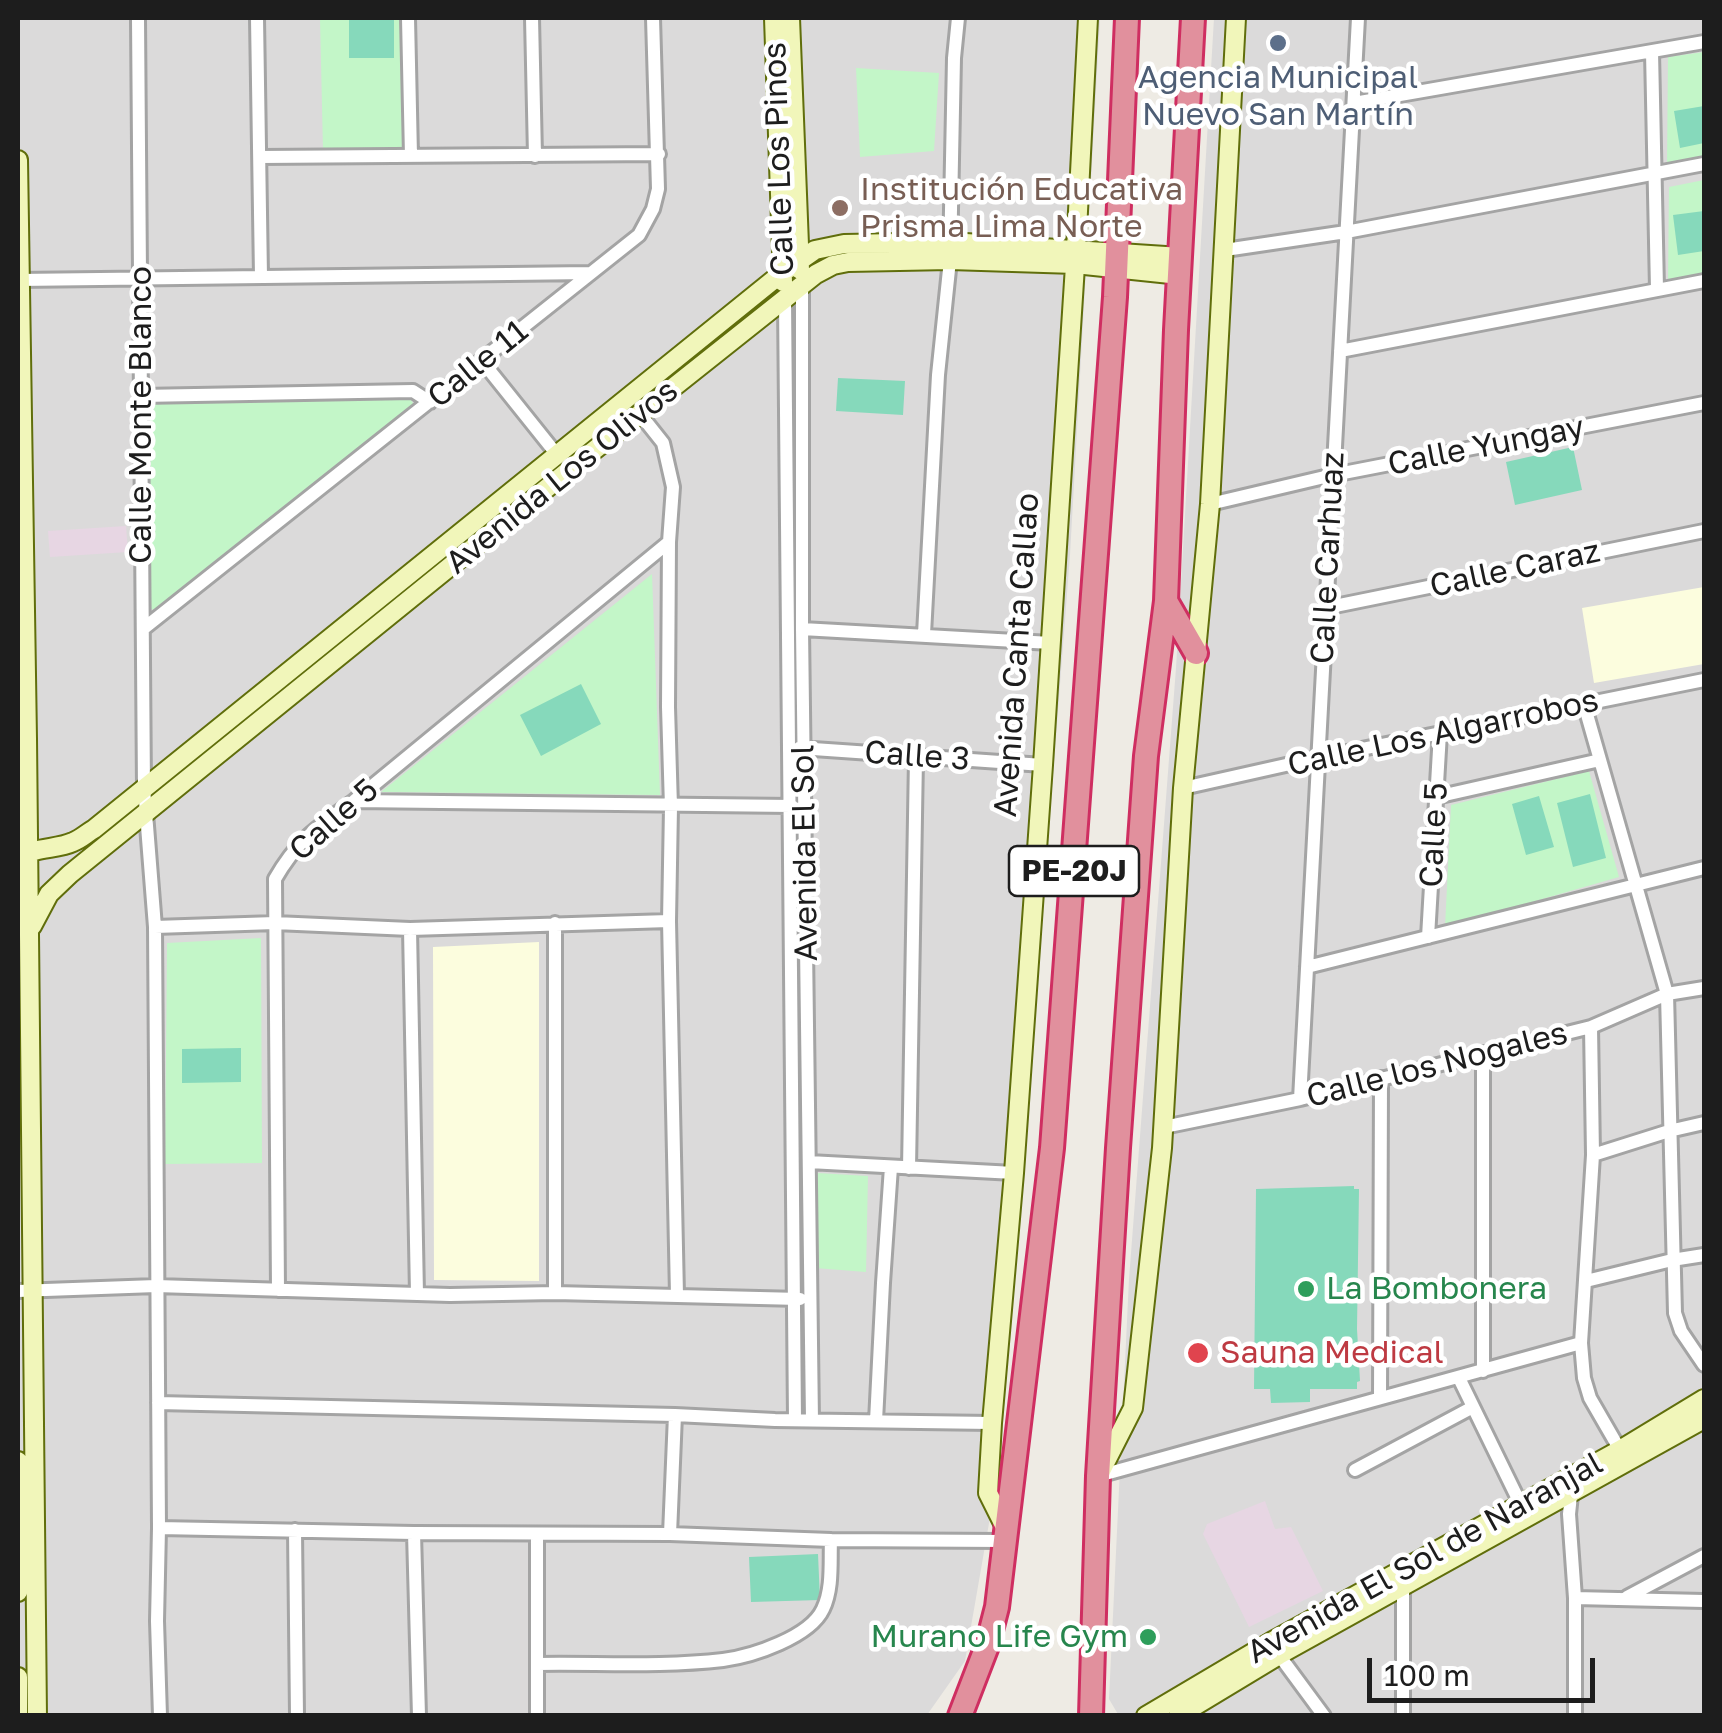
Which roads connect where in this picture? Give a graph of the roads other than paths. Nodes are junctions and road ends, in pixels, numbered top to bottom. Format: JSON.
{"nodes":[{"id":1,"x":138,"y":18,"type":"edge"},
{"id":2,"x":257,"y":18,"type":"edge"},
{"id":3,"x":408,"y":18,"type":"edge"},
{"id":4,"x":532,"y":18,"type":"edge"},
{"id":5,"x":653,"y":18,"type":"edge"},
{"id":6,"x":774,"y":18,"type":"edge"},
{"id":7,"x":790,"y":18,"type":"edge"},
{"id":8,"x":958,"y":18,"type":"edge"},
{"id":9,"x":1088,"y":18,"type":"edge"},
{"id":10,"x":1127,"y":18,"type":"edge"},
{"id":11,"x":1193,"y":18,"type":"edge"},
{"id":12,"x":1236,"y":18,"type":"edge"},
{"id":13,"x":1358,"y":18,"type":"edge"},
{"id":14,"x":1704,"y":42,"type":"edge"},
{"id":15,"x":1652,"y":52,"type":"junction"},
{"id":16,"x":1354,"y":104,"type":"junction"},
{"id":17,"x":659,"y":154,"type":"junction"},
{"id":18,"x":411,"y":156,"type":"junction"},
{"id":19,"x":535,"y":156,"type":"junction"},
{"id":20,"x":260,"y":158,"type":"junction"},
{"id":21,"x":18,"y":160,"type":"edge"},
{"id":22,"x":1704,"y":164,"type":"edge"},
{"id":23,"x":1655,"y":174,"type":"junction"},
{"id":24,"x":1346,"y":232,"type":"junction"},
{"id":25,"x":1224,"y":250,"type":"junction"},
{"id":26,"x":950,"y":251,"type":"junction"},
{"id":27,"x":1076,"y":257,"type":"junction"},
{"id":28,"x":799,"y":261,"type":"junction"},
{"id":29,"x":1116,"y":261,"type":"junction"},
{"id":30,"x":1180,"y":266,"type":"junction"},
{"id":31,"x":591,"y":273,"type":"junction"},
{"id":32,"x":782,"y":273,"type":"junction"},
{"id":33,"x":261,"y":277,"type":"junction"},
{"id":34,"x":140,"y":278,"type":"junction"},
{"id":35,"x":18,"y":280,"type":"edge"},
{"id":36,"x":1704,"y":281,"type":"edge"},
{"id":37,"x":802,"y":286,"type":"junction"},
{"id":38,"x":1658,"y":289,"type":"junction"},
{"id":39,"x":785,"y":300,"type":"junction"},
{"id":40,"x":1340,"y":351,"type":"junction"},
{"id":41,"x":482,"y":360,"type":"junction"},
{"id":42,"x":141,"y":396,"type":"junction"},
{"id":43,"x":430,"y":402,"type":"junction"},
{"id":44,"x":1704,"y":404,"type":"edge"},
{"id":45,"x":640,"y":414,"type":"junction"},
{"id":46,"x":558,"y":456,"type":"junction"},
{"id":47,"x":1333,"y":475,"type":"junction"},
{"id":48,"x":1210,"y":504,"type":"junction"},
{"id":49,"x":1704,"y":530,"type":"edge"},
{"id":50,"x":669,"y":542,"type":"junction"},
{"id":51,"x":1166,"y":601,"type":"junction"},
{"id":52,"x":1326,"y":608,"type":"junction"},
{"id":53,"x":802,"y":629,"type":"junction"},
{"id":54,"x":142,"y":630,"type":"junction"},
{"id":55,"x":924,"y":634,"type":"junction"},
{"id":56,"x":1051,"y":643,"type":"junction"},
{"id":57,"x":1196,"y":653,"type":"junction"},
{"id":58,"x":1704,"y":682,"type":"edge"},
{"id":59,"x":1584,"y":704,"type":"junction"},
{"id":60,"x":1440,"y":733,"type":"junction"},
{"id":61,"x":798,"y":748,"type":"junction"},
{"id":62,"x":916,"y":758,"type":"junction"},
{"id":63,"x":1317,"y":758,"type":"junction"},
{"id":64,"x":1600,"y":760,"type":"junction"},
{"id":65,"x":1043,"y":764,"type":"junction"},
{"id":66,"x":144,"y":788,"type":"junction"},
{"id":67,"x":1182,"y":788,"type":"junction"},
{"id":68,"x":1436,"y":797,"type":"junction"},
{"id":69,"x":354,"y":801,"type":"junction"},
{"id":70,"x":671,"y":806,"type":"junction"},
{"id":71,"x":792,"y":806,"type":"junction"},
{"id":72,"x":146,"y":812,"type":"junction"},
{"id":73,"x":23,"y":856,"type":"edge"},
{"id":74,"x":1704,"y":868,"type":"edge"},
{"id":75,"x":23,"y":883,"type":"edge"},
{"id":76,"x":58,"y":885,"type":"junction"},
{"id":77,"x":1635,"y":885,"type":"junction"},
{"id":78,"x":669,"y":921,"type":"junction"},
{"id":79,"x":554,"y":923,"type":"junction"},
{"id":80,"x":274,"y":924,"type":"junction"},
{"id":81,"x":154,"y":927,"type":"junction"},
{"id":82,"x":410,"y":928,"type":"junction"},
{"id":83,"x":30,"y":935,"type":"junction"},
{"id":84,"x":1428,"y":937,"type":"junction"},
{"id":85,"x":1307,"y":967,"type":"junction"},
{"id":86,"x":1704,"y":988,"type":"edge"},
{"id":87,"x":1667,"y":994,"type":"junction"},
{"id":88,"x":24,"y":995,"type":"edge"},
{"id":89,"x":1591,"y":1027,"type":"junction"},
{"id":90,"x":1484,"y":1053,"type":"junction"},
{"id":91,"x":1381,"y":1078,"type":"junction"},
{"id":92,"x":1300,"y":1099,"type":"junction"},
{"id":93,"x":1704,"y":1122,"type":"edge"},
{"id":94,"x":1164,"y":1128,"type":"junction"},
{"id":95,"x":1669,"y":1131,"type":"junction"},
{"id":96,"x":1592,"y":1155,"type":"junction"},
{"id":97,"x":809,"y":1162,"type":"junction"},
{"id":98,"x":892,"y":1167,"type":"junction"},
{"id":99,"x":909,"y":1168,"type":"junction"},
{"id":100,"x":1014,"y":1173,"type":"junction"},
{"id":101,"x":1704,"y":1255,"type":"edge"},
{"id":102,"x":1672,"y":1260,"type":"junction"},
{"id":103,"x":1586,"y":1281,"type":"junction"},
{"id":104,"x":156,"y":1286,"type":"junction"},
{"id":105,"x":25,"y":1290,"type":"edge"},
{"id":106,"x":278,"y":1290,"type":"junction"},
{"id":107,"x":556,"y":1293,"type":"junction"},
{"id":108,"x":417,"y":1294,"type":"junction"},
{"id":109,"x":676,"y":1295,"type":"junction"},
{"id":110,"x":795,"y":1300,"type":"junction"},
{"id":111,"x":810,"y":1300,"type":"junction"},
{"id":112,"x":1581,"y":1343,"type":"junction"},
{"id":113,"x":1704,"y":1365,"type":"edge"},
{"id":114,"x":1484,"y":1371,"type":"junction"},
{"id":115,"x":1459,"y":1378,"type":"junction"},
{"id":116,"x":1380,"y":1398,"type":"junction"},
{"id":117,"x":1704,"y":1399,"type":"edge"},
{"id":118,"x":158,"y":1403,"type":"junction"},
{"id":119,"x":1473,"y":1407,"type":"junction"},
{"id":120,"x":675,"y":1415,"type":"junction"},
{"id":121,"x":1704,"y":1419,"type":"edge"},
{"id":122,"x":795,"y":1420,"type":"junction"},
{"id":123,"x":812,"y":1420,"type":"junction"},
{"id":124,"x":876,"y":1421,"type":"junction"},
{"id":125,"x":992,"y":1423,"type":"junction"},
{"id":126,"x":1620,"y":1450,"type":"junction"},
{"id":127,"x":18,"y":1461,"type":"edge"},
{"id":128,"x":1355,"y":1470,"type":"dead end"},
{"id":129,"x":1098,"y":1476,"type":"junction"},
{"id":130,"x":1570,"y":1495,"type":"junction"},
{"id":131,"x":1521,"y":1505,"type":"junction"},
{"id":132,"x":24,"y":1520,"type":"edge"},
{"id":133,"x":159,"y":1528,"type":"junction"},
{"id":134,"x":295,"y":1530,"type":"junction"},
{"id":135,"x":414,"y":1533,"type":"junction"},
{"id":136,"x":537,"y":1534,"type":"junction"},
{"id":137,"x":670,"y":1534,"type":"junction"},
{"id":138,"x":1006,"y":1536,"type":"junction"},
{"id":139,"x":831,"y":1540,"type":"junction"},
{"id":140,"x":1704,"y":1556,"type":"edge"},
{"id":141,"x":1402,"y":1587,"type":"junction"},
{"id":142,"x":18,"y":1592,"type":"edge"},
{"id":143,"x":1575,"y":1598,"type":"junction"},
{"id":144,"x":1623,"y":1599,"type":"junction"},
{"id":145,"x":1704,"y":1600,"type":"edge"},
{"id":146,"x":1279,"y":1655,"type":"junction"},
{"id":147,"x":537,"y":1664,"type":"junction"},
{"id":148,"x":18,"y":1678,"type":"edge"},
{"id":149,"x":18,"y":1716,"type":"edge"},
{"id":150,"x":37,"y":1716,"type":"edge"},
{"id":151,"x":160,"y":1716,"type":"edge"},
{"id":152,"x":297,"y":1716,"type":"edge"},
{"id":153,"x":419,"y":1716,"type":"edge"},
{"id":154,"x":538,"y":1716,"type":"edge"},
{"id":155,"x":960,"y":1716,"type":"edge"},
{"id":156,"x":1091,"y":1716,"type":"edge"},
{"id":157,"x":1146,"y":1716,"type":"edge"},
{"id":158,"x":1178,"y":1716,"type":"edge"},
{"id":159,"x":1324,"y":1716,"type":"edge"},
{"id":160,"x":1404,"y":1716,"type":"edge"},
{"id":161,"x":1575,"y":1716,"type":"edge"}],
"edges":[{"from":1,"to":34,"type":"street","name":"Calle Monte Blanco"},
{"from":2,"to":20,"type":"street"},
{"from":3,"to":18,"type":"street"},
{"from":4,"to":19,"type":"street"},
{"from":5,"to":17,"type":"street","name":"Calle 11"},
{"from":6,"to":32,"type":"street","name":"Calle Los Pinos"},
{"from":7,"to":28,"type":"street","name":"Calle Los Pinos"},
{"from":8,"to":26,"type":"street"},
{"from":9,"to":27,"type":"street","name":"Avenida Canta Callao"},
{"from":10,"to":29,"type":"highway","name":"Avenida Canta Callao","number":"PE-20J"},
{"from":11,"to":30,"type":"highway","number":"PE-20J"},
{"from":12,"to":25,"type":"street"},
{"from":13,"to":16,"type":"street","name":"Calle Carhuaz"},
{"from":14,"to":15,"type":"street"},
{"from":15,"to":16,"type":"street"},
{"from":15,"to":23,"type":"street"},
{"from":16,"to":24,"type":"street","name":"Calle Carhuaz"},
{"from":17,"to":19,"type":"street"},
{"from":17,"to":31,"type":"street","name":"Calle 11"},
{"from":18,"to":19,"type":"street"},
{"from":18,"to":20,"type":"street"},
{"from":20,"to":33,"type":"street"},
{"from":21,"to":35,"type":"street"},
{"from":22,"to":23,"type":"street"},
{"from":23,"to":24,"type":"street"},
{"from":23,"to":38,"type":"street"},
{"from":24,"to":25,"type":"street"},
{"from":24,"to":40,"type":"street","name":"Calle Carhuaz"},
{"from":25,"to":48,"type":"street"},
{"from":26,"to":27,"type":"street","name":"Avenida Los Olivos"},
{"from":26,"to":28,"type":"street","name":"Avenida Los Olivos"},
{"from":26,"to":37,"type":"street","name":"Avenida Los Olivos"},
{"from":26,"to":55,"type":"street"},
{"from":27,"to":29,"type":"street","name":"Avenida Los Olivos"},
{"from":27,"to":56,"type":"street","name":"Avenida Canta Callao"},
{"from":28,"to":32,"type":"street","name":"Avenida Los Olivos"},
{"from":28,"to":37,"type":"street","name":"Calle Los Pinos"},
{"from":29,"to":30,"type":"street","name":"Avenida Los Olivos"},
{"from":29,"to":138,"type":"highway","name":"Avenida Canta Callao","number":"PE-20J"},
{"from":30,"to":51,"type":"highway","number":"PE-20J"},
{"from":31,"to":33,"type":"street"},
{"from":31,"to":41,"type":"street","name":"Calle 11"},
{"from":32,"to":39,"type":"street","name":"Calle Los Pinos"},
{"from":32,"to":46,"type":"street","name":"Avenida Los Olivos"},
{"from":33,"to":34,"type":"street"},
{"from":34,"to":35,"type":"street"},
{"from":34,"to":42,"type":"street","name":"Calle Monte Blanco"},
{"from":35,"to":73,"type":"street"},
{"from":36,"to":38,"type":"street"},
{"from":37,"to":39,"type":"street","name":"Avenida Los Olivos"},
{"from":37,"to":53,"type":"street","name":"Avenida El Sol"},
{"from":38,"to":40,"type":"street"},
{"from":39,"to":45,"type":"street","name":"Avenida Los Olivos"},
{"from":39,"to":61,"type":"street","name":"Avenida El Sol"},
{"from":40,"to":47,"type":"street","name":"Calle Carhuaz"},
{"from":41,"to":43,"type":"street","name":"Calle 11"},
{"from":41,"to":46,"type":"street"},
{"from":42,"to":43,"type":"street"},
{"from":42,"to":54,"type":"street","name":"Calle Monte Blanco"},
{"from":43,"to":54,"type":"street","name":"Calle 11"},
{"from":44,"to":47,"type":"street","name":"Calle Yungay"},
{"from":45,"to":50,"type":"street"},
{"from":45,"to":72,"type":"street","name":"Avenida Los Olivos"},
{"from":46,"to":66,"type":"street","name":"Avenida Los Olivos"},
{"from":47,"to":48,"type":"street","name":"Calle Yungay"},
{"from":47,"to":52,"type":"street","name":"Calle Carhuaz"},
{"from":48,"to":57,"type":"street"},
{"from":49,"to":52,"type":"street","name":"Calle Caraz"},
{"from":50,"to":69,"type":"street","name":"Calle 5"},
{"from":50,"to":70,"type":"street"},
{"from":51,"to":57,"type":"highway"},
{"from":51,"to":129,"type":"highway","number":"PE-20J"},
{"from":52,"to":63,"type":"street","name":"Calle Carhuaz"},
{"from":53,"to":55,"type":"street"},
{"from":53,"to":61,"type":"street","name":"Avenida El Sol"},
{"from":54,"to":66,"type":"street","name":"Calle Monte Blanco"},
{"from":55,"to":56,"type":"street"},
{"from":56,"to":65,"type":"street","name":"Avenida Canta Callao"},
{"from":57,"to":67,"type":"street"},
{"from":58,"to":59,"type":"street","name":"Calle Los Algarrobos"},
{"from":59,"to":60,"type":"street","name":"Calle Los Algarrobos"},
{"from":59,"to":64,"type":"street"},
{"from":60,"to":63,"type":"street","name":"Calle Los Algarrobos"},
{"from":60,"to":68,"type":"street","name":"Calle 5"},
{"from":61,"to":62,"type":"street","name":"Calle 3"},
{"from":61,"to":71,"type":"street","name":"Avenida El Sol"},
{"from":61,"to":97,"type":"street","name":"Avenida El Sol"},
{"from":62,"to":65,"type":"street","name":"Calle 3"},
{"from":62,"to":99,"type":"street"},
{"from":63,"to":67,"type":"street","name":"Calle Los Algarrobos"},
{"from":63,"to":85,"type":"street","name":"Calle Carhuaz"},
{"from":64,"to":68,"type":"street"},
{"from":64,"to":77,"type":"street"},
{"from":65,"to":100,"type":"street","name":"Avenida Canta Callao"},
{"from":66,"to":72,"type":"street","name":"Calle Monte Blanco"},
{"from":66,"to":73,"type":"street","name":"Avenida Los Olivos"},
{"from":67,"to":94,"type":"street"},
{"from":68,"to":84,"type":"street","name":"Calle 5"},
{"from":69,"to":70,"type":"street"},
{"from":69,"to":80,"type":"street","name":"Calle 5"},
{"from":70,"to":71,"type":"street"},
{"from":70,"to":78,"type":"street"},
{"from":71,"to":110,"type":"street","name":"Avenida El Sol"},
{"from":72,"to":76,"type":"street","name":"Avenida Los Olivos"},
{"from":72,"to":81,"type":"street","name":"Calle Monte Blanco"},
{"from":73,"to":75,"type":"street"},
{"from":74,"to":77,"type":"street"},
{"from":75,"to":76,"type":"street"},
{"from":75,"to":83,"type":"street"},
{"from":76,"to":83,"type":"street","name":"Avenida Los Olivos"},
{"from":77,"to":84,"type":"street"},
{"from":77,"to":87,"type":"street"},
{"from":78,"to":79,"type":"street"},
{"from":78,"to":109,"type":"street"},
{"from":79,"to":82,"type":"street"},
{"from":79,"to":107,"type":"street"},
{"from":80,"to":81,"type":"street"},
{"from":80,"to":82,"type":"street"},
{"from":80,"to":106,"type":"street","name":"Calle 5"},
{"from":81,"to":104,"type":"street","name":"Calle Monte Blanco"},
{"from":82,"to":108,"type":"street"},
{"from":83,"to":88,"type":"street"},
{"from":84,"to":85,"type":"street"},
{"from":85,"to":92,"type":"street","name":"Calle Carhuaz"},
{"from":86,"to":87,"type":"street","name":"Calle los Nogales"},
{"from":87,"to":89,"type":"street","name":"Calle los Nogales"},
{"from":87,"to":95,"type":"street"},
{"from":88,"to":105,"type":"street"},
{"from":89,"to":90,"type":"street","name":"Calle los Nogales"},
{"from":89,"to":96,"type":"street"},
{"from":90,"to":91,"type":"street","name":"Calle los Nogales"},
{"from":90,"to":114,"type":"street"},
{"from":91,"to":92,"type":"street","name":"Calle los Nogales"},
{"from":91,"to":116,"type":"street"},
{"from":92,"to":94,"type":"street","name":"Calle los Nogales"},
{"from":93,"to":95,"type":"street"},
{"from":94,"to":129,"type":"street"},
{"from":95,"to":96,"type":"street"},
{"from":95,"to":102,"type":"street"},
{"from":96,"to":103,"type":"street"},
{"from":97,"to":98,"type":"street"},
{"from":97,"to":111,"type":"street","name":"Avenida El Sol"},
{"from":98,"to":99,"type":"street"},
{"from":98,"to":124,"type":"street"},
{"from":99,"to":100,"type":"street"},
{"from":100,"to":125,"type":"street","name":"Avenida Canta Callao"},
{"from":101,"to":102,"type":"street"},
{"from":102,"to":103,"type":"street"},
{"from":102,"to":113,"type":"street"},
{"from":103,"to":112,"type":"street"},
{"from":104,"to":105,"type":"street"},
{"from":104,"to":106,"type":"street"},
{"from":104,"to":118,"type":"street","name":"Calle Monte Blanco"},
{"from":105,"to":132,"type":"street"},
{"from":106,"to":108,"type":"street"},
{"from":107,"to":108,"type":"street"},
{"from":107,"to":109,"type":"street"},
{"from":109,"to":110,"type":"street"},
{"from":110,"to":111,"type":"street"},
{"from":110,"to":122,"type":"street","name":"Avenida El Sol"},
{"from":111,"to":123,"type":"street","name":"Avenida El Sol"},
{"from":112,"to":114,"type":"street"},
{"from":112,"to":126,"type":"street"},
{"from":114,"to":115,"type":"street"},
{"from":115,"to":116,"type":"street"},
{"from":115,"to":119,"type":"street"},
{"from":116,"to":129,"type":"street"},
{"from":117,"to":126,"type":"street","name":"Avenida El Sol de Naranjal"},
{"from":118,"to":120,"type":"street"},
{"from":118,"to":133,"type":"street","name":"Calle Monte Blanco"},
{"from":119,"to":128,"type":"street"},
{"from":119,"to":131,"type":"street"},
{"from":120,"to":122,"type":"street"},
{"from":120,"to":137,"type":"street"},
{"from":121,"to":130,"type":"street","name":"Avenida El Sol de Naranjal"},
{"from":122,"to":123,"type":"street"},
{"from":123,"to":124,"type":"street"},
{"from":124,"to":125,"type":"street"},
{"from":125,"to":138,"type":"street","name":"Avenida Canta Callao"},
{"from":126,"to":131,"type":"street","name":"Avenida El Sol de Naranjal"},
{"from":127,"to":132,"type":"street"},
{"from":129,"to":156,"type":"highway","number":"PE-20J"},
{"from":130,"to":141,"type":"street","name":"Avenida El Sol de Naranjal"},
{"from":130,"to":143,"type":"street"},
{"from":131,"to":157,"type":"street","name":"Avenida El Sol de Naranjal"},
{"from":132,"to":142,"type":"street"},
{"from":132,"to":150,"type":"street"},
{"from":133,"to":134,"type":"street"},
{"from":133,"to":151,"type":"street","name":"Calle Monte Blanco"},
{"from":134,"to":135,"type":"street"},
{"from":134,"to":152,"type":"street"},
{"from":135,"to":136,"type":"street"},
{"from":135,"to":153,"type":"street"},
{"from":136,"to":137,"type":"street"},
{"from":136,"to":147,"type":"street"},
{"from":137,"to":139,"type":"street"},
{"from":138,"to":139,"type":"street"},
{"from":138,"to":155,"type":"highway","name":"Avenida Canta Callao","number":"PE-20J"},
{"from":139,"to":147,"type":"street"},
{"from":140,"to":144,"type":"street"},
{"from":141,"to":146,"type":"street","name":"Avenida El Sol de Naranjal"},
{"from":141,"to":160,"type":"street"},
{"from":143,"to":144,"type":"street"},
{"from":143,"to":161,"type":"street"},
{"from":144,"to":145,"type":"street"},
{"from":146,"to":158,"type":"street","name":"Avenida El Sol de Naranjal"},
{"from":146,"to":159,"type":"street"},
{"from":147,"to":154,"type":"street"},
{"from":148,"to":149,"type":"street"}]}
